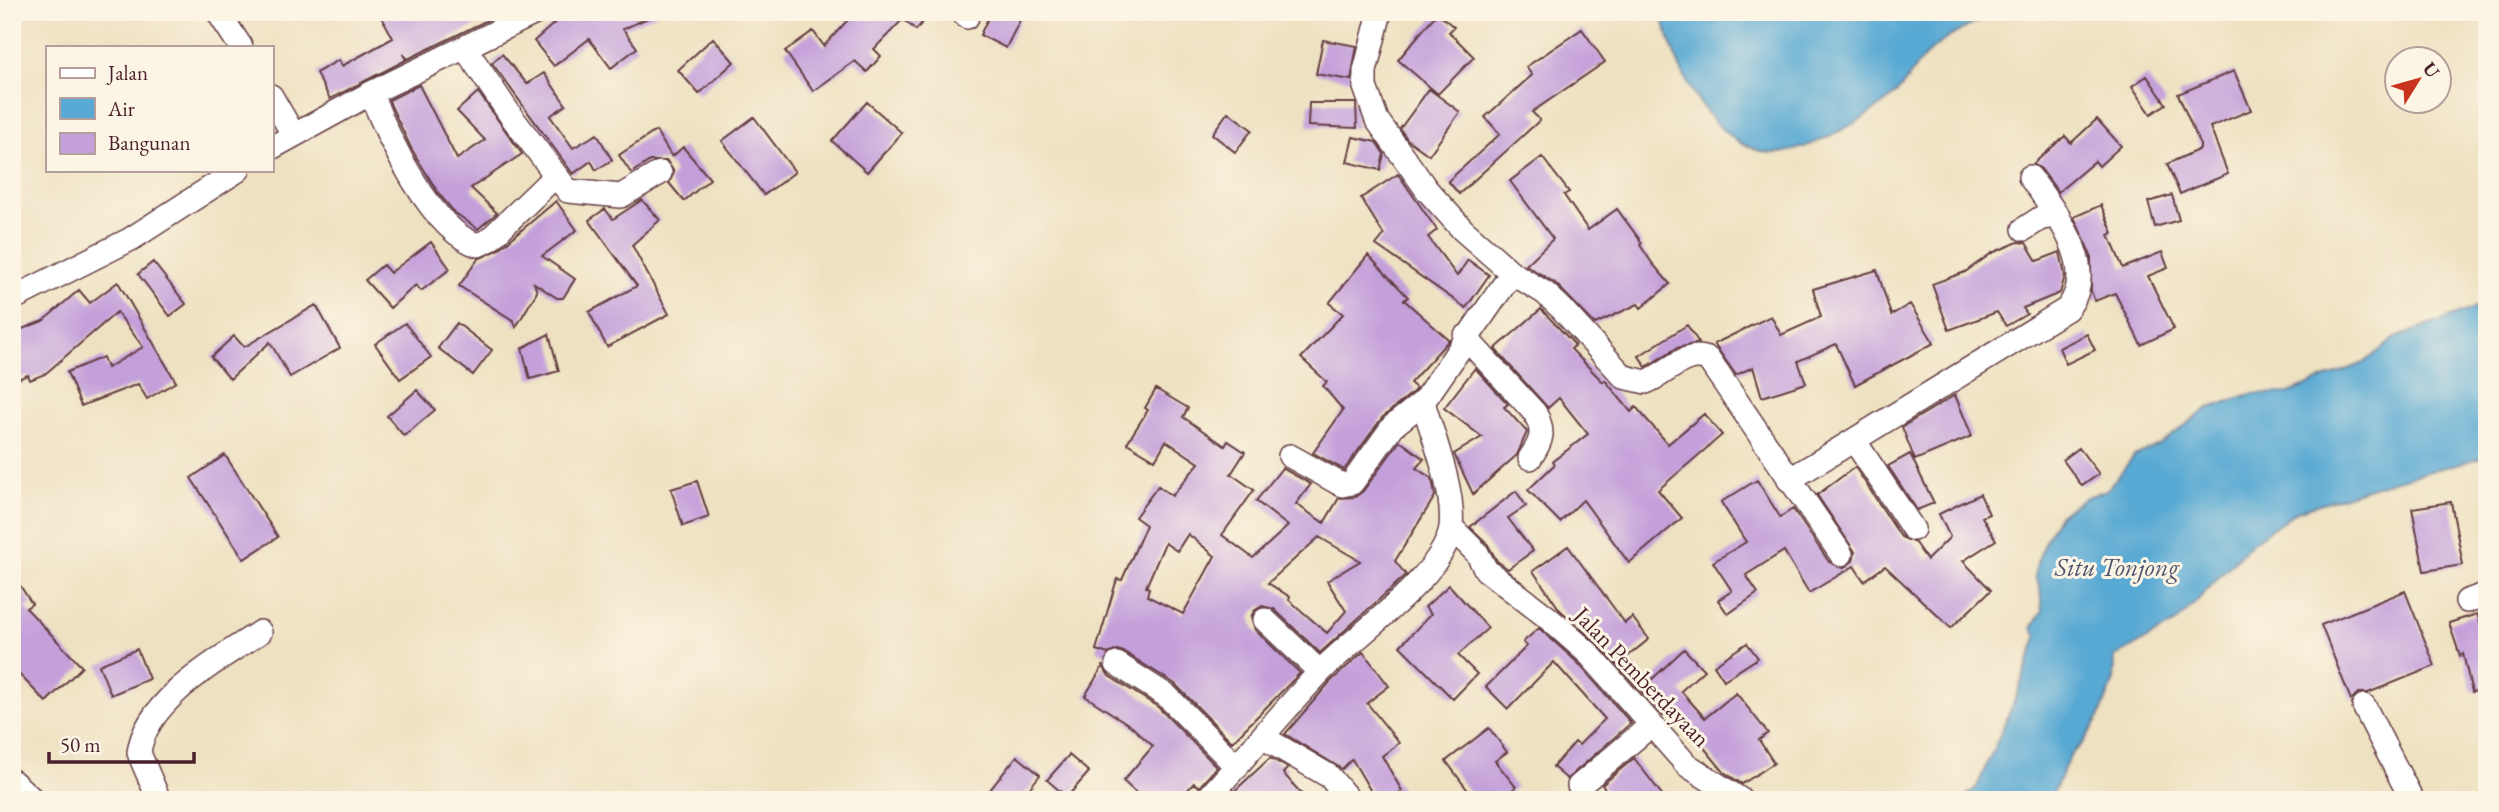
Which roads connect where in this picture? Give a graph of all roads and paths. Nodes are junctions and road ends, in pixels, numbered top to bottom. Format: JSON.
{"nodes":[{"id":1,"x":218,"y":12,"type":"edge"},
{"id":2,"x":537,"y":12,"type":"edge"},
{"id":3,"x":1380,"y":12,"type":"edge"},
{"id":4,"x":240,"y":46,"type":"edge"},
{"id":5,"x":466,"y":48,"type":"junction"},
{"id":6,"x":371,"y":93,"type":"junction"},
{"id":7,"x":273,"y":99,"type":"edge"},
{"id":8,"x":293,"y":134,"type":"junction"},
{"id":9,"x":273,"y":147,"type":"edge"},
{"id":10,"x":235,"y":172,"type":"edge"},
{"id":11,"x":660,"y":173,"type":"dead end"},
{"id":12,"x":555,"y":176,"type":"junction"},
{"id":13,"x":2030,"y":177,"type":"dead end"},
{"id":14,"x":2058,"y":216,"type":"junction"},
{"id":15,"x":2024,"y":229,"type":"dead end"},
{"id":16,"x":1513,"y":273,"type":"junction"},
{"id":17,"x":12,"y":299,"type":"edge"},
{"id":18,"x":1465,"y":337,"type":"junction"},
{"id":19,"x":1423,"y":402,"type":"junction"},
{"id":20,"x":1854,"y":440,"type":"junction"},
{"id":21,"x":1290,"y":456,"type":"dead end"},
{"id":22,"x":1530,"y":458,"type":"dead end"},
{"id":23,"x":1789,"y":480,"type":"junction"},
{"id":24,"x":1451,"y":527,"type":"junction"},
{"id":25,"x":1913,"y":529,"type":"dead end"},
{"id":26,"x":1840,"y":554,"type":"dead end"},
{"id":27,"x":1265,"y":620,"type":"dead end"},
{"id":28,"x":260,"y":632,"type":"dead end"},
{"id":29,"x":1117,"y":664,"type":"dead end"},
{"id":30,"x":1320,"y":673,"type":"junction"},
{"id":31,"x":2364,"y":706,"type":"dead end"},
{"id":32,"x":1650,"y":726,"type":"junction"},
{"id":33,"x":1264,"y":738,"type":"junction"},
{"id":34,"x":1237,"y":767,"type":"junction"},
{"id":35,"x":12,"y":781,"type":"edge"},
{"id":36,"x":1579,"y":786,"type":"dead end"},
{"id":37,"x":33,"y":800,"type":"edge"},
{"id":38,"x":159,"y":800,"type":"edge"},
{"id":39,"x":1206,"y":800,"type":"edge"},
{"id":40,"x":1349,"y":800,"type":"edge"},
{"id":41,"x":1741,"y":800,"type":"edge"},
{"id":42,"x":2413,"y":800,"type":"edge"}],
"edges":[{"from":1,"to":4,"type":"street"},
{"from":2,"to":5,"type":"street"},
{"from":3,"to":16,"type":"street"},
{"from":5,"to":6,"type":"street"},
{"from":5,"to":12,"type":"street"},
{"from":6,"to":8,"type":"street"},
{"from":6,"to":12,"type":"street"},
{"from":7,"to":8,"type":"street"},
{"from":8,"to":9,"type":"street"},
{"from":10,"to":17,"type":"street"},
{"from":11,"to":12,"type":"street"},
{"from":13,"to":14,"type":"street"},
{"from":14,"to":15,"type":"street"},
{"from":14,"to":20,"type":"street"},
{"from":16,"to":18,"type":"street"},
{"from":16,"to":23,"type":"street"},
{"from":18,"to":19,"type":"street"},
{"from":18,"to":22,"type":"street"},
{"from":19,"to":21,"type":"street"},
{"from":19,"to":24,"type":"street"},
{"from":20,"to":23,"type":"street"},
{"from":20,"to":25,"type":"street"},
{"from":23,"to":26,"type":"street"},
{"from":24,"to":30,"type":"street"},
{"from":24,"to":32,"type":"street","name":"Jalan Pemberdayaan"},
{"from":27,"to":30,"type":"street"},
{"from":28,"to":38,"type":"street"},
{"from":29,"to":34,"type":"street"},
{"from":30,"to":33,"type":"street"},
{"from":31,"to":42,"type":"street"},
{"from":32,"to":36,"type":"street"},
{"from":32,"to":41,"type":"street","name":"Jalan Pemberdayaan"},
{"from":33,"to":34,"type":"street"},
{"from":33,"to":40,"type":"street"},
{"from":34,"to":39,"type":"street"},
{"from":35,"to":37,"type":"street"}]}
